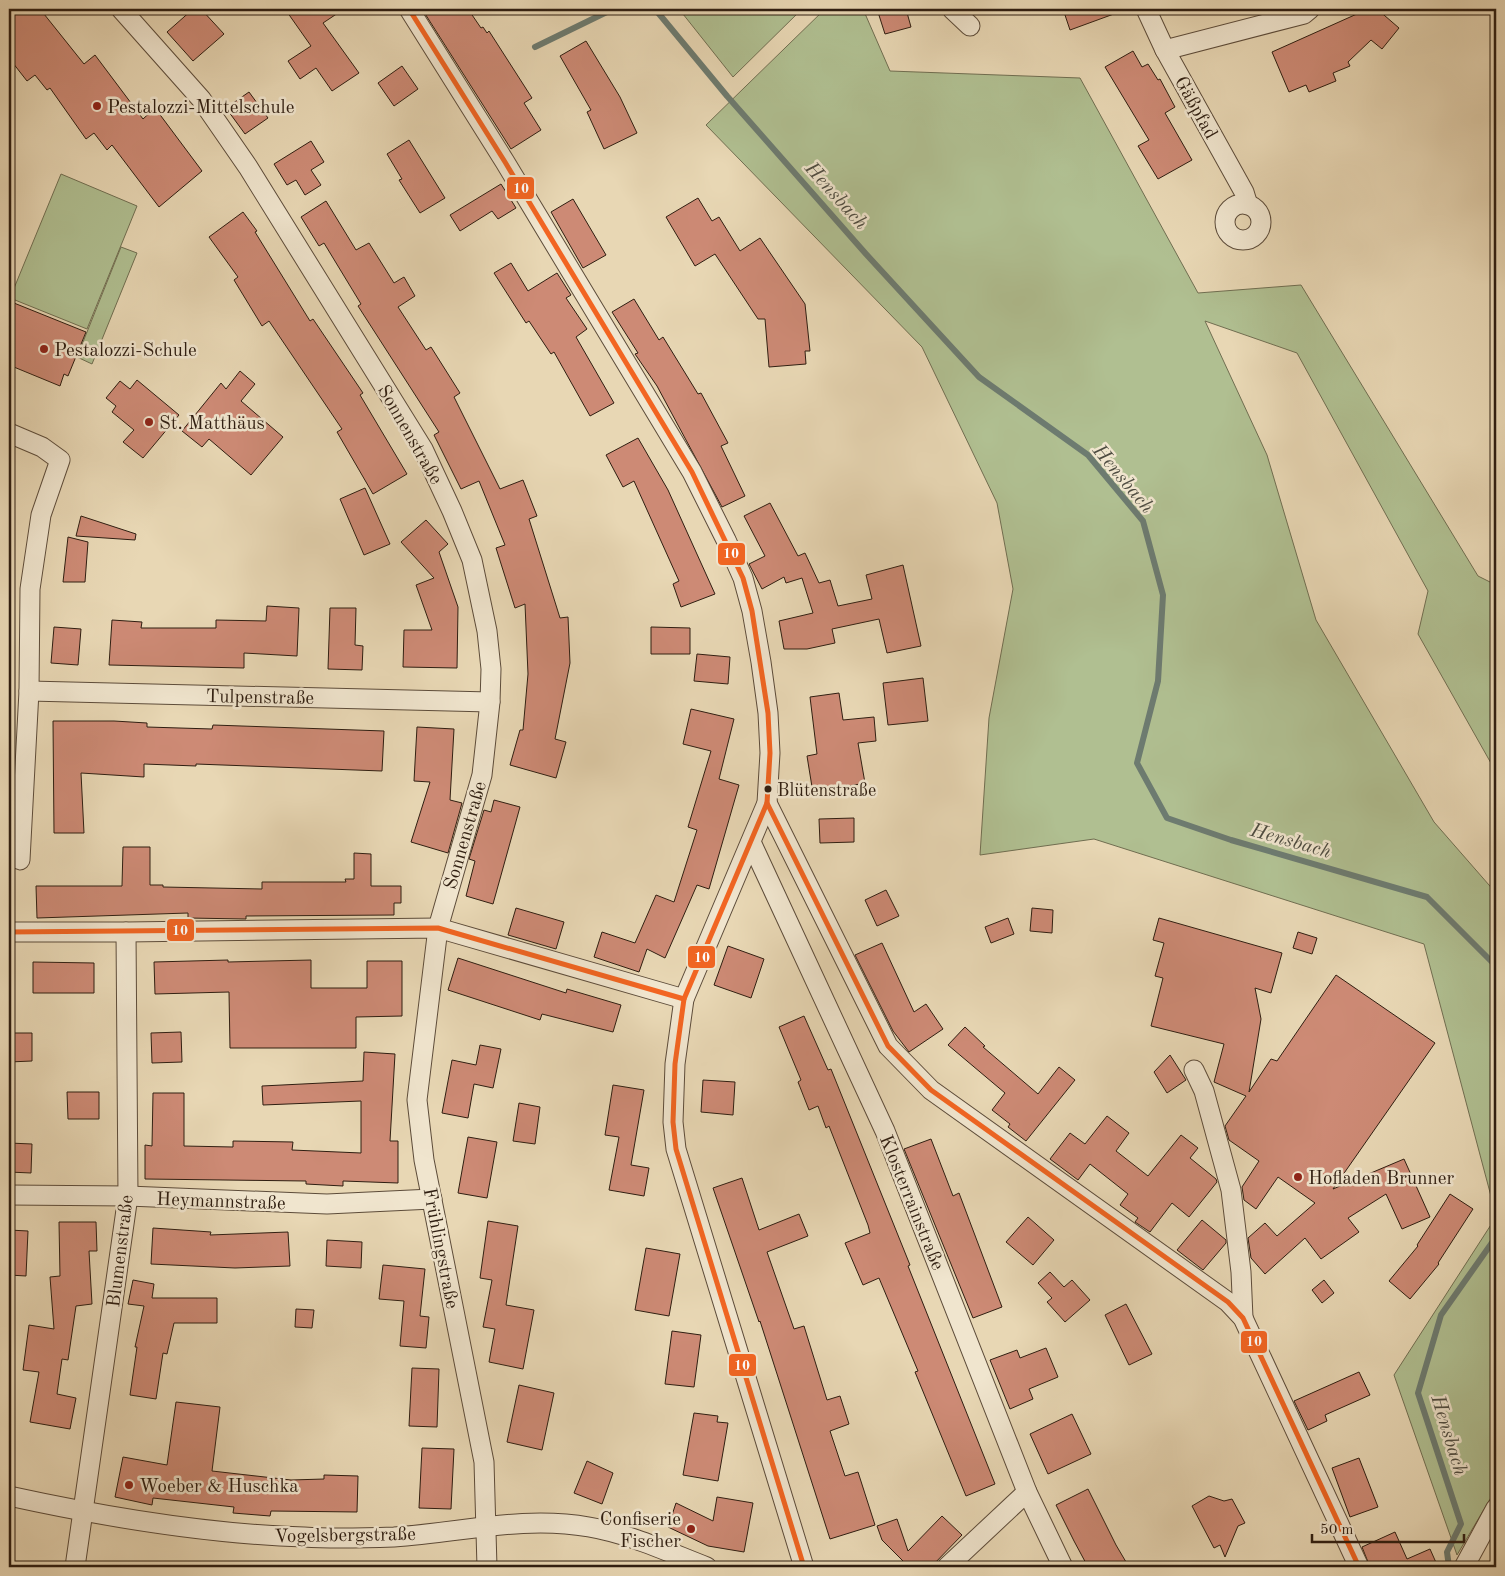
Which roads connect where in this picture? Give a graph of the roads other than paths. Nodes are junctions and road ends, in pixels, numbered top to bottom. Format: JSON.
{"nodes":[{"id":1,"x":121,"y":9,"type":"edge"},
{"id":2,"x":408,"y":9,"type":"edge"},
{"id":3,"x":952,"y":9,"type":"edge"},
{"id":4,"x":1146,"y":9,"type":"edge"},
{"id":5,"x":1310,"y":9,"type":"edge"},
{"id":6,"x":970,"y":26,"type":"dead end"},
{"id":7,"x":1166,"y":50,"type":"junction"},
{"id":8,"x":1248,"y":204,"type":"dead end"},
{"id":9,"x":9,"y":433,"type":"edge"},
{"id":10,"x":29,"y":690,"type":"junction"},
{"id":11,"x":490,"y":702,"type":"junction"},
{"id":12,"x":767,"y":803,"type":"junction"},
{"id":13,"x":751,"y":842,"type":"junction"},
{"id":14,"x":20,"y":860,"type":"dead end"},
{"id":15,"x":438,"y":928,"type":"junction"},
{"id":16,"x":9,"y":932,"type":"edge"},
{"id":17,"x":126,"y":932,"type":"junction"},
{"id":18,"x":684,"y":999,"type":"junction"},
{"id":19,"x":1194,"y":1070,"type":"dead end"},
{"id":20,"x":9,"y":1195,"type":"edge"},
{"id":21,"x":128,"y":1196,"type":"junction"},
{"id":22,"x":432,"y":1199,"type":"junction"},
{"id":23,"x":1243,"y":1318,"type":"junction"},
{"id":24,"x":1027,"y":1492,"type":"junction"},
{"id":25,"x":9,"y":1496,"type":"edge"},
{"id":26,"x":1496,"y":1508,"type":"edge"},
{"id":27,"x":83,"y":1512,"type":"junction"},
{"id":28,"x":488,"y":1526,"type":"junction"},
{"id":29,"x":75,"y":1567,"type":"edge"},
{"id":30,"x":487,"y":1567,"type":"edge"},
{"id":31,"x":707,"y":1567,"type":"edge"},
{"id":32,"x":804,"y":1567,"type":"edge"},
{"id":33,"x":947,"y":1567,"type":"edge"},
{"id":34,"x":1063,"y":1567,"type":"edge"},
{"id":35,"x":1359,"y":1567,"type":"edge"},
{"id":36,"x":1464,"y":1567,"type":"edge"}],
"edges":[{"from":1,"to":11,"type":"street","name":"Sonnenstraße"},
{"from":2,"to":12,"type":"street"},
{"from":3,"to":6,"type":"street"},
{"from":4,"to":7,"type":"street","name":"Gäßpfad"},
{"from":5,"to":7,"type":"street"},
{"from":7,"to":8,"type":"street","name":"Gäßpfad"},
{"from":9,"to":10,"type":"street"},
{"from":10,"to":11,"type":"street","name":"Tulpenstraße"},
{"from":10,"to":14,"type":"street"},
{"from":11,"to":15,"type":"street","name":"Sonnenstraße"},
{"from":12,"to":13,"type":"street"},
{"from":12,"to":23,"type":"street"},
{"from":13,"to":18,"type":"street"},
{"from":13,"to":24,"type":"street","name":"Klosterrainstraße"},
{"from":15,"to":17,"type":"street"},
{"from":15,"to":18,"type":"street"},
{"from":15,"to":22,"type":"street","name":"Frühlingstraße"},
{"from":16,"to":17,"type":"street"},
{"from":17,"to":21,"type":"street","name":"Blumenstraße"},
{"from":18,"to":32,"type":"street"},
{"from":19,"to":23,"type":"street"},
{"from":20,"to":21,"type":"street","name":"Heymannstraße"},
{"from":21,"to":22,"type":"street","name":"Heymannstraße"},
{"from":21,"to":27,"type":"street","name":"Blumenstraße"},
{"from":22,"to":28,"type":"street","name":"Frühlingstraße"},
{"from":23,"to":35,"type":"street"},
{"from":24,"to":33,"type":"street"},
{"from":24,"to":34,"type":"street","name":"Klosterrainstraße"},
{"from":25,"to":27,"type":"street","name":"Vogelsbergstraße"},
{"from":26,"to":36,"type":"street"},
{"from":27,"to":28,"type":"street","name":"Vogelsbergstraße"},
{"from":27,"to":29,"type":"street","name":"Blumenstraße"},
{"from":28,"to":30,"type":"street","name":"Frühlingstraße"},
{"from":28,"to":31,"type":"street","name":"Vogelsbergstraße"}]}
